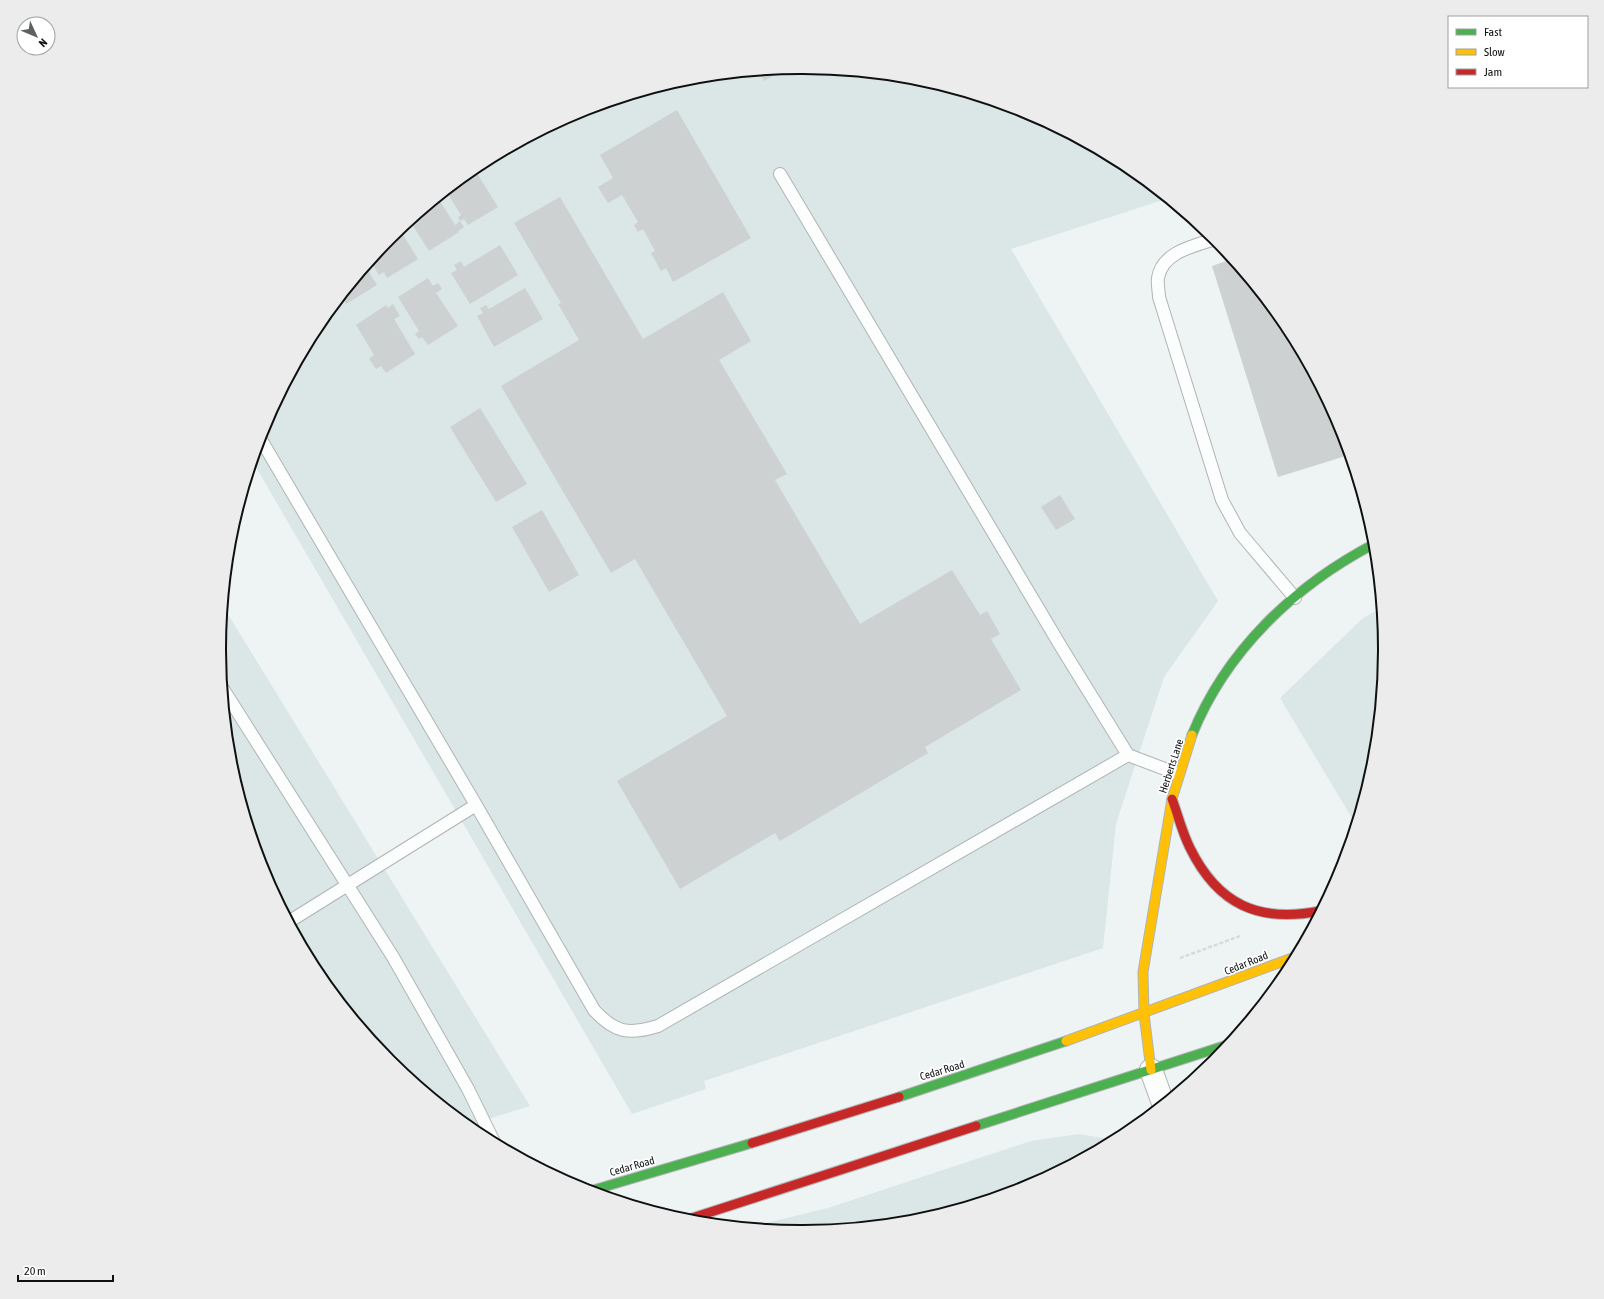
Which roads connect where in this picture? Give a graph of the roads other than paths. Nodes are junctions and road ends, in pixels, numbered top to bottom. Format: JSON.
{"nodes":[{"id":1,"x":780,"y":174,"type":"dead end"},
{"id":2,"x":1207,"y":241,"type":"edge"},
{"id":3,"x":264,"y":445,"type":"edge"},
{"id":4,"x":1368,"y":548,"type":"edge"},
{"id":5,"x":1295,"y":598,"type":"junction"},
{"id":6,"x":229,"y":698,"type":"edge"},
{"id":7,"x":1128,"y":755,"type":"junction"},
{"id":8,"x":1178,"y":774,"type":"junction"},
{"id":9,"x":1172,"y":799,"type":"junction"},
{"id":10,"x":476,"y":805,"type":"junction"},
{"id":11,"x":347,"y":886,"type":"junction"},
{"id":12,"x":1314,"y":912,"type":"edge"},
{"id":13,"x":294,"y":919,"type":"edge"},
{"id":14,"x":1286,"y":961,"type":"edge"},
{"id":15,"x":1144,"y":1014,"type":"junction"},
{"id":16,"x":1216,"y":1049,"type":"edge"},
{"id":17,"x":1151,"y":1070,"type":"junction"},
{"id":18,"x":1161,"y":1098,"type":"edge"},
{"id":19,"x":489,"y":1132,"type":"edge"},
{"id":20,"x":600,"y":1188,"type":"edge"},
{"id":21,"x":700,"y":1216,"type":"edge"}],
"edges":[{"from":1,"to":7,"type":"lane"},
{"from":2,"to":5,"type":"lane"},
{"from":3,"to":10,"type":"lane"},
{"from":4,"to":5,"type":"main road","name":"Herberts Lane"},
{"from":5,"to":8,"type":"main road","name":"Herberts Lane"},
{"from":6,"to":11,"type":"lane"},
{"from":7,"to":8,"type":"lane"},
{"from":7,"to":10,"type":"lane"},
{"from":8,"to":9,"type":"main road","name":"Herberts Lane"},
{"from":9,"to":12,"type":"main road"},
{"from":9,"to":15,"type":"main road","name":"Herberts Lane"},
{"from":10,"to":11,"type":"lane"},
{"from":11,"to":13,"type":"lane"},
{"from":11,"to":19,"type":"lane"},
{"from":14,"to":15,"type":"main road","name":"Cedar Road"},
{"from":15,"to":17,"type":"main road","name":"Herberts Lane"},
{"from":15,"to":20,"type":"main road","name":"Cedar Road"},
{"from":16,"to":17,"type":"main road"},
{"from":17,"to":18,"type":"street"},
{"from":17,"to":21,"type":"main road"}]}
